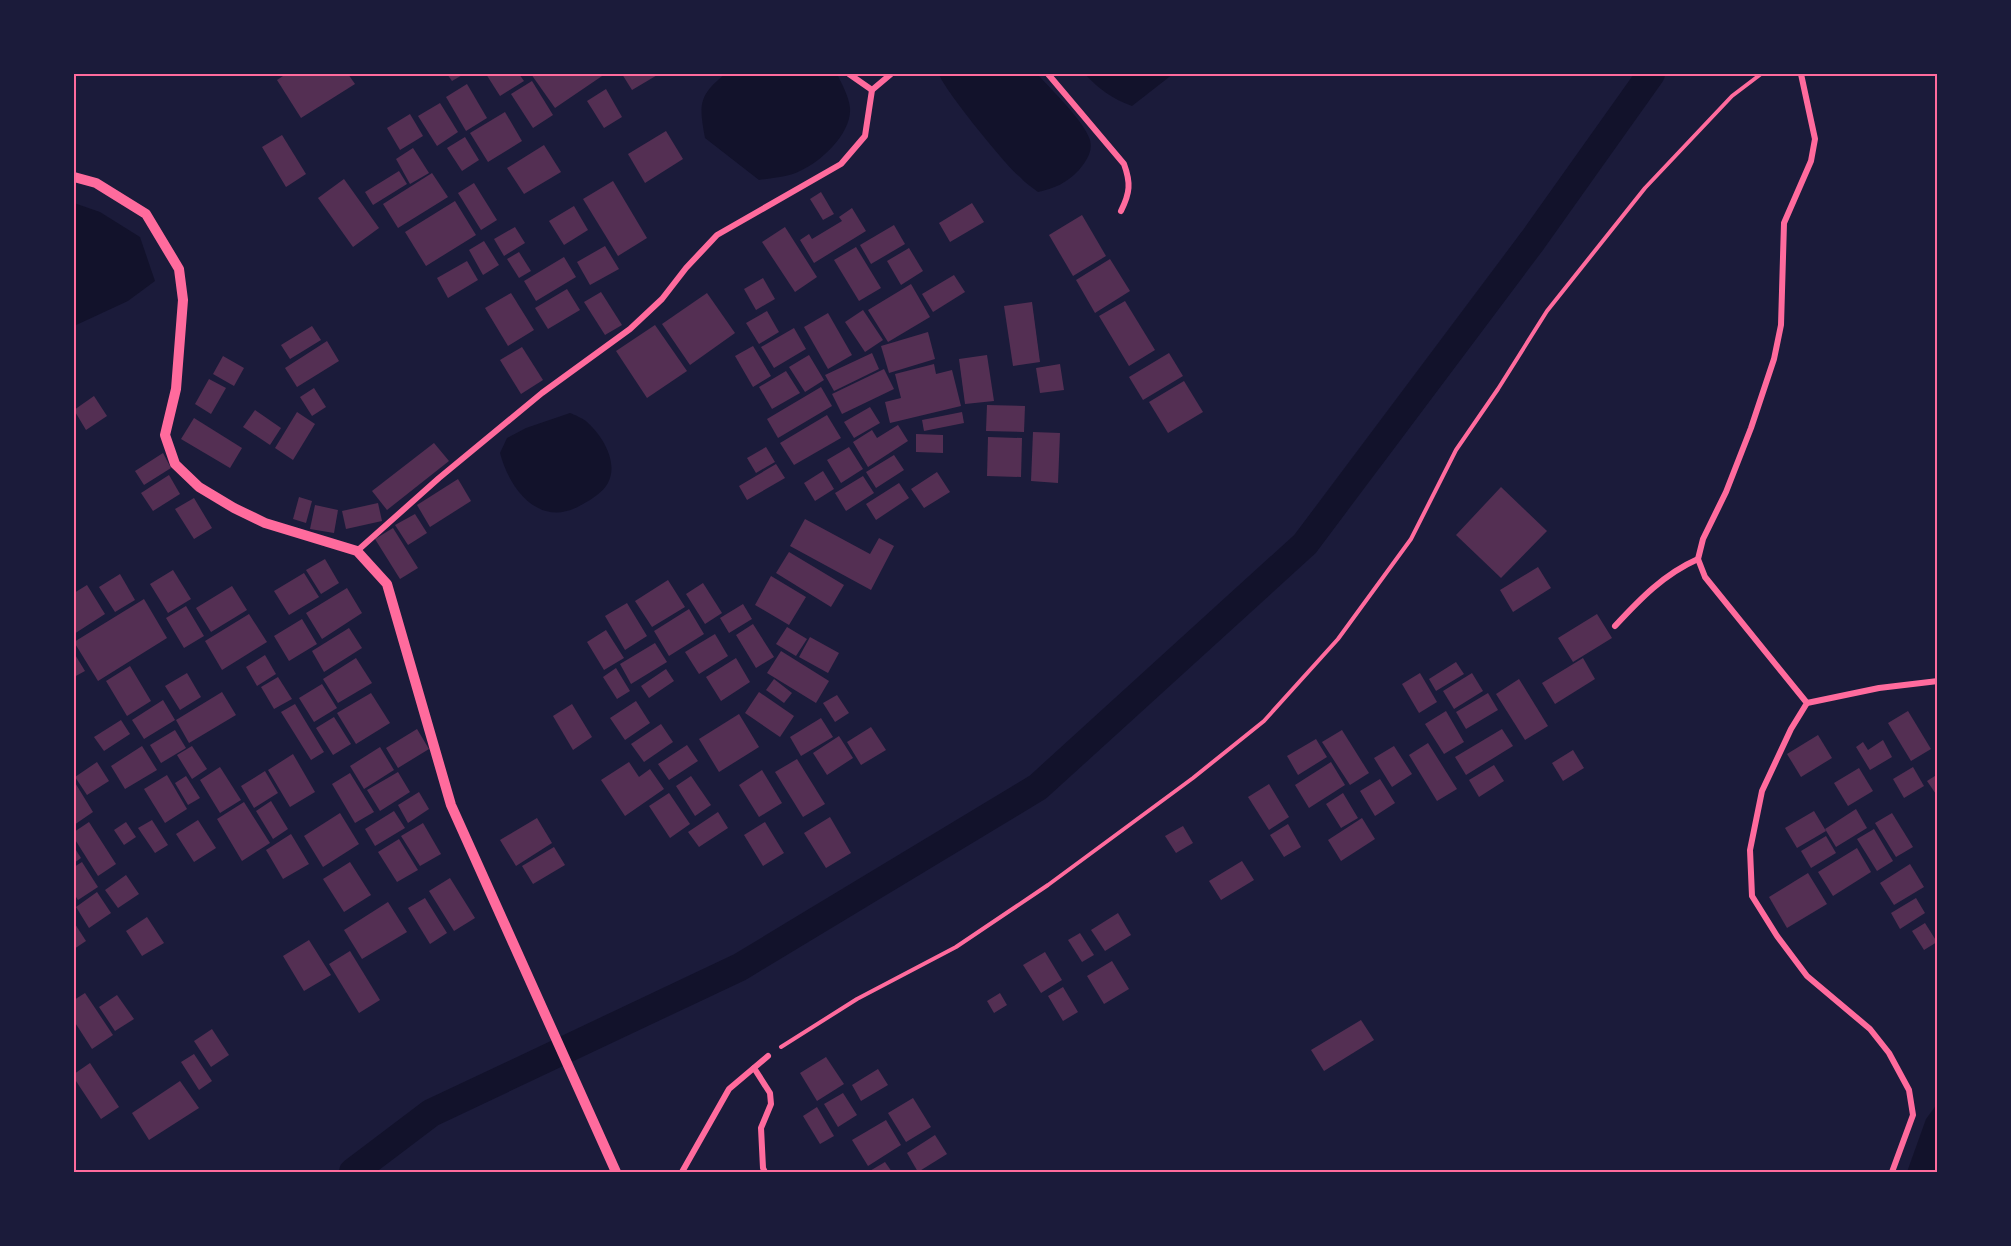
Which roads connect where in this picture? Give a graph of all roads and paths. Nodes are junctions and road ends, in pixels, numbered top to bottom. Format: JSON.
{"nodes":[{"id":1,"x":849,"y":74,"type":"edge"},
{"id":2,"x":891,"y":74,"type":"edge"},
{"id":3,"x":1048,"y":74,"type":"edge"},
{"id":4,"x":1761,"y":74,"type":"edge"},
{"id":5,"x":1801,"y":74,"type":"edge"},
{"id":6,"x":872,"y":90,"type":"junction"},
{"id":7,"x":74,"y":177,"type":"edge"},
{"id":8,"x":1121,"y":211,"type":"dead end"},
{"id":9,"x":357,"y":551,"type":"junction"},
{"id":10,"x":1698,"y":559,"type":"junction"},
{"id":11,"x":1616,"y":626,"type":"dead end"},
{"id":12,"x":1938,"y":681,"type":"edge"},
{"id":13,"x":1807,"y":703,"type":"junction"},
{"id":14,"x":768,"y":1056,"type":"joint"},
{"id":15,"x":754,"y":1068,"type":"junction"},
{"id":16,"x":616,"y":1173,"type":"edge"},
{"id":17,"x":682,"y":1173,"type":"edge"},
{"id":18,"x":765,"y":1173,"type":"edge"},
{"id":19,"x":1892,"y":1173,"type":"edge"}],
"edges":[{"from":1,"to":6,"type":"street"},
{"from":2,"to":6,"type":"street"},
{"from":3,"to":8,"type":"street"},
{"from":4,"to":14,"type":"path"},
{"from":5,"to":10,"type":"street"},
{"from":6,"to":9,"type":"street"},
{"from":7,"to":9,"type":"street"},
{"from":9,"to":16,"type":"street"},
{"from":10,"to":11,"type":"street"},
{"from":10,"to":13,"type":"street"},
{"from":12,"to":13,"type":"street"},
{"from":13,"to":19,"type":"street"},
{"from":14,"to":15,"type":"street"},
{"from":15,"to":17,"type":"street"},
{"from":15,"to":18,"type":"street"}]}
